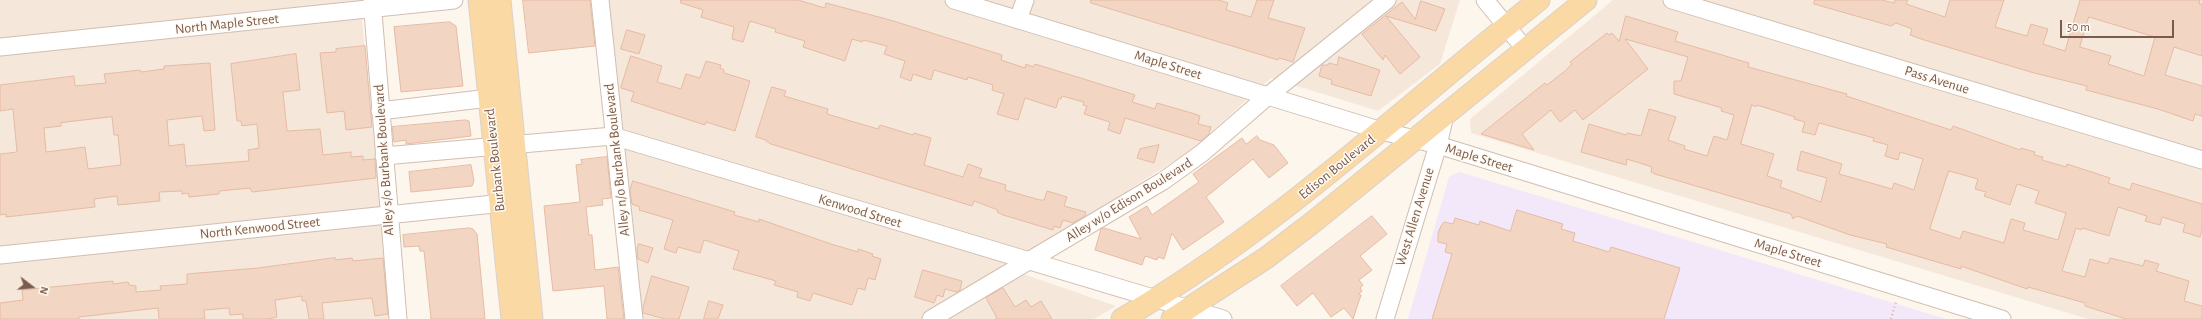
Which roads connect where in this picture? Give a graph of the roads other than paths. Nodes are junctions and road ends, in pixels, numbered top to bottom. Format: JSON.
{"nodes":[{"id":1,"x":454,"y":0,"type":"edge"},
{"id":2,"x":479,"y":0,"type":"edge"},
{"id":3,"x":500,"y":0,"type":"edge"},
{"id":4,"x":600,"y":0,"type":"edge"},
{"id":5,"x":954,"y":0,"type":"edge"},
{"id":6,"x":1025,"y":0,"type":"edge"},
{"id":7,"x":1388,"y":0,"type":"edge"},
{"id":8,"x":1485,"y":0,"type":"edge"},
{"id":9,"x":1539,"y":0,"type":"edge"},
{"id":10,"x":1586,"y":0,"type":"edge"},
{"id":11,"x":1672,"y":0,"type":"edge"},
{"id":12,"x":372,"y":5,"type":"edge"},
{"id":13,"x":1018,"y":20,"type":"junction"},
{"id":14,"x":1506,"y":26,"type":"junction"},
{"id":15,"x":0,"y":47,"type":"edge"},
{"id":16,"x":1525,"y":49,"type":"junction"},
{"id":17,"x":1268,"y":96,"type":"junction"},
{"id":18,"x":489,"y":98,"type":"junction"},
{"id":19,"x":380,"y":111,"type":"junction"},
{"id":20,"x":1445,"y":115,"type":"junction"},
{"id":21,"x":1382,"y":130,"type":"junction"},
{"id":22,"x":613,"y":136,"type":"junction"},
{"id":23,"x":1414,"y":139,"type":"junction"},
{"id":24,"x":514,"y":144,"type":"junction"},
{"id":25,"x":1438,"y":145,"type":"junction"},
{"id":26,"x":494,"y":146,"type":"junction"},
{"id":27,"x":384,"y":156,"type":"junction"},
{"id":28,"x":2202,"y":160,"type":"edge"},
{"id":29,"x":520,"y":202,"type":"junction"},
{"id":30,"x":500,"y":204,"type":"junction"},
{"id":31,"x":388,"y":215,"type":"junction"},
{"id":32,"x":0,"y":255,"type":"edge"},
{"id":33,"x":1028,"y":262,"type":"junction"},
{"id":34,"x":1158,"y":298,"type":"junction"},
{"id":35,"x":1190,"y":308,"type":"junction"},
{"id":36,"x":398,"y":319,"type":"edge"},
{"id":37,"x":512,"y":319,"type":"edge"},
{"id":38,"x":532,"y":319,"type":"edge"},
{"id":39,"x":634,"y":319,"type":"edge"},
{"id":40,"x":931,"y":319,"type":"edge"},
{"id":41,"x":1122,"y":319,"type":"edge"},
{"id":42,"x":1172,"y":319,"type":"edge"},
{"id":43,"x":1223,"y":319,"type":"edge"},
{"id":44,"x":1385,"y":319,"type":"edge"},
{"id":45,"x":2002,"y":319,"type":"edge"}],
"edges":[{"from":1,"to":12,"type":"street","name":"North Maple Street"},
{"from":2,"to":18,"type":"main road","name":"Burbank Boulevard"},
{"from":3,"to":24,"type":"main road","name":"Burbank Boulevard"},
{"from":4,"to":22,"type":"street","name":"Alley n/o Burbank Boulevard"},
{"from":5,"to":13,"type":"street","name":"Maple Street"},
{"from":6,"to":13,"type":"street"},
{"from":7,"to":17,"type":"street","name":"Alley w/o Edison Boulevard"},
{"from":8,"to":14,"type":"street"},
{"from":9,"to":14,"type":"main road","name":"Edison Boulevard"},
{"from":10,"to":16,"type":"main road","name":"Edison Boulevard"},
{"from":11,"to":28,"type":"street","name":"Pass Avenue"},
{"from":12,"to":15,"type":"street","name":"North Maple Street"},
{"from":12,"to":19,"type":"street","name":"Alley s/o Burbank Boulevard"},
{"from":13,"to":17,"type":"street","name":"Maple Street"},
{"from":14,"to":16,"type":"street"},
{"from":14,"to":21,"type":"main road","name":"Edison Boulevard"},
{"from":16,"to":20,"type":"main road","name":"Edison Boulevard"},
{"from":17,"to":21,"type":"street","name":"Maple Street"},
{"from":17,"to":33,"type":"street","name":"Alley w/o Edison Boulevard"},
{"from":18,"to":19,"type":"street"},
{"from":18,"to":26,"type":"main road","name":"Burbank Boulevard"},
{"from":19,"to":27,"type":"street","name":"Alley s/o Burbank Boulevard"},
{"from":20,"to":23,"type":"main road","name":"Edison Boulevard"},
{"from":20,"to":25,"type":"street","name":"West Allen Avenue"},
{"from":21,"to":23,"type":"street","name":"Maple Street"},
{"from":21,"to":34,"type":"main road","name":"Edison Boulevard"},
{"from":22,"to":24,"type":"street","name":"Kenwood Street"},
{"from":22,"to":33,"type":"street","name":"Kenwood Street"},
{"from":22,"to":39,"type":"street","name":"Alley n/o Burbank Boulevard"},
{"from":23,"to":25,"type":"street","name":"Maple Street"},
{"from":23,"to":35,"type":"main road","name":"Edison Boulevard"},
{"from":24,"to":26,"type":"street","name":"Kenwood Street"},
{"from":24,"to":29,"type":"main road","name":"Burbank Boulevard"},
{"from":25,"to":44,"type":"street","name":"West Allen Avenue"},
{"from":25,"to":45,"type":"street","name":"Maple Street"},
{"from":26,"to":27,"type":"street","name":"Kenwood Street"},
{"from":26,"to":30,"type":"main road","name":"Burbank Boulevard"},
{"from":27,"to":31,"type":"street","name":"Alley s/o Burbank Boulevard"},
{"from":29,"to":30,"type":"street","name":"North Kenwood Street"},
{"from":29,"to":38,"type":"main road","name":"Burbank Boulevard"},
{"from":30,"to":31,"type":"street","name":"North Kenwood Street"},
{"from":30,"to":37,"type":"main road","name":"Burbank Boulevard"},
{"from":31,"to":32,"type":"street","name":"North Kenwood Street"},
{"from":31,"to":36,"type":"street","name":"Alley s/o Burbank Boulevard"},
{"from":33,"to":34,"type":"street","name":"Kenwood Street"},
{"from":33,"to":40,"type":"street","name":"Alley w/o Edison Boulevard"},
{"from":34,"to":35,"type":"street","name":"Kenwood Street"},
{"from":34,"to":41,"type":"main road","name":"Edison Boulevard"},
{"from":35,"to":42,"type":"main road","name":"Edison Boulevard"},
{"from":35,"to":43,"type":"street","name":"Kenwood Street"}]}
